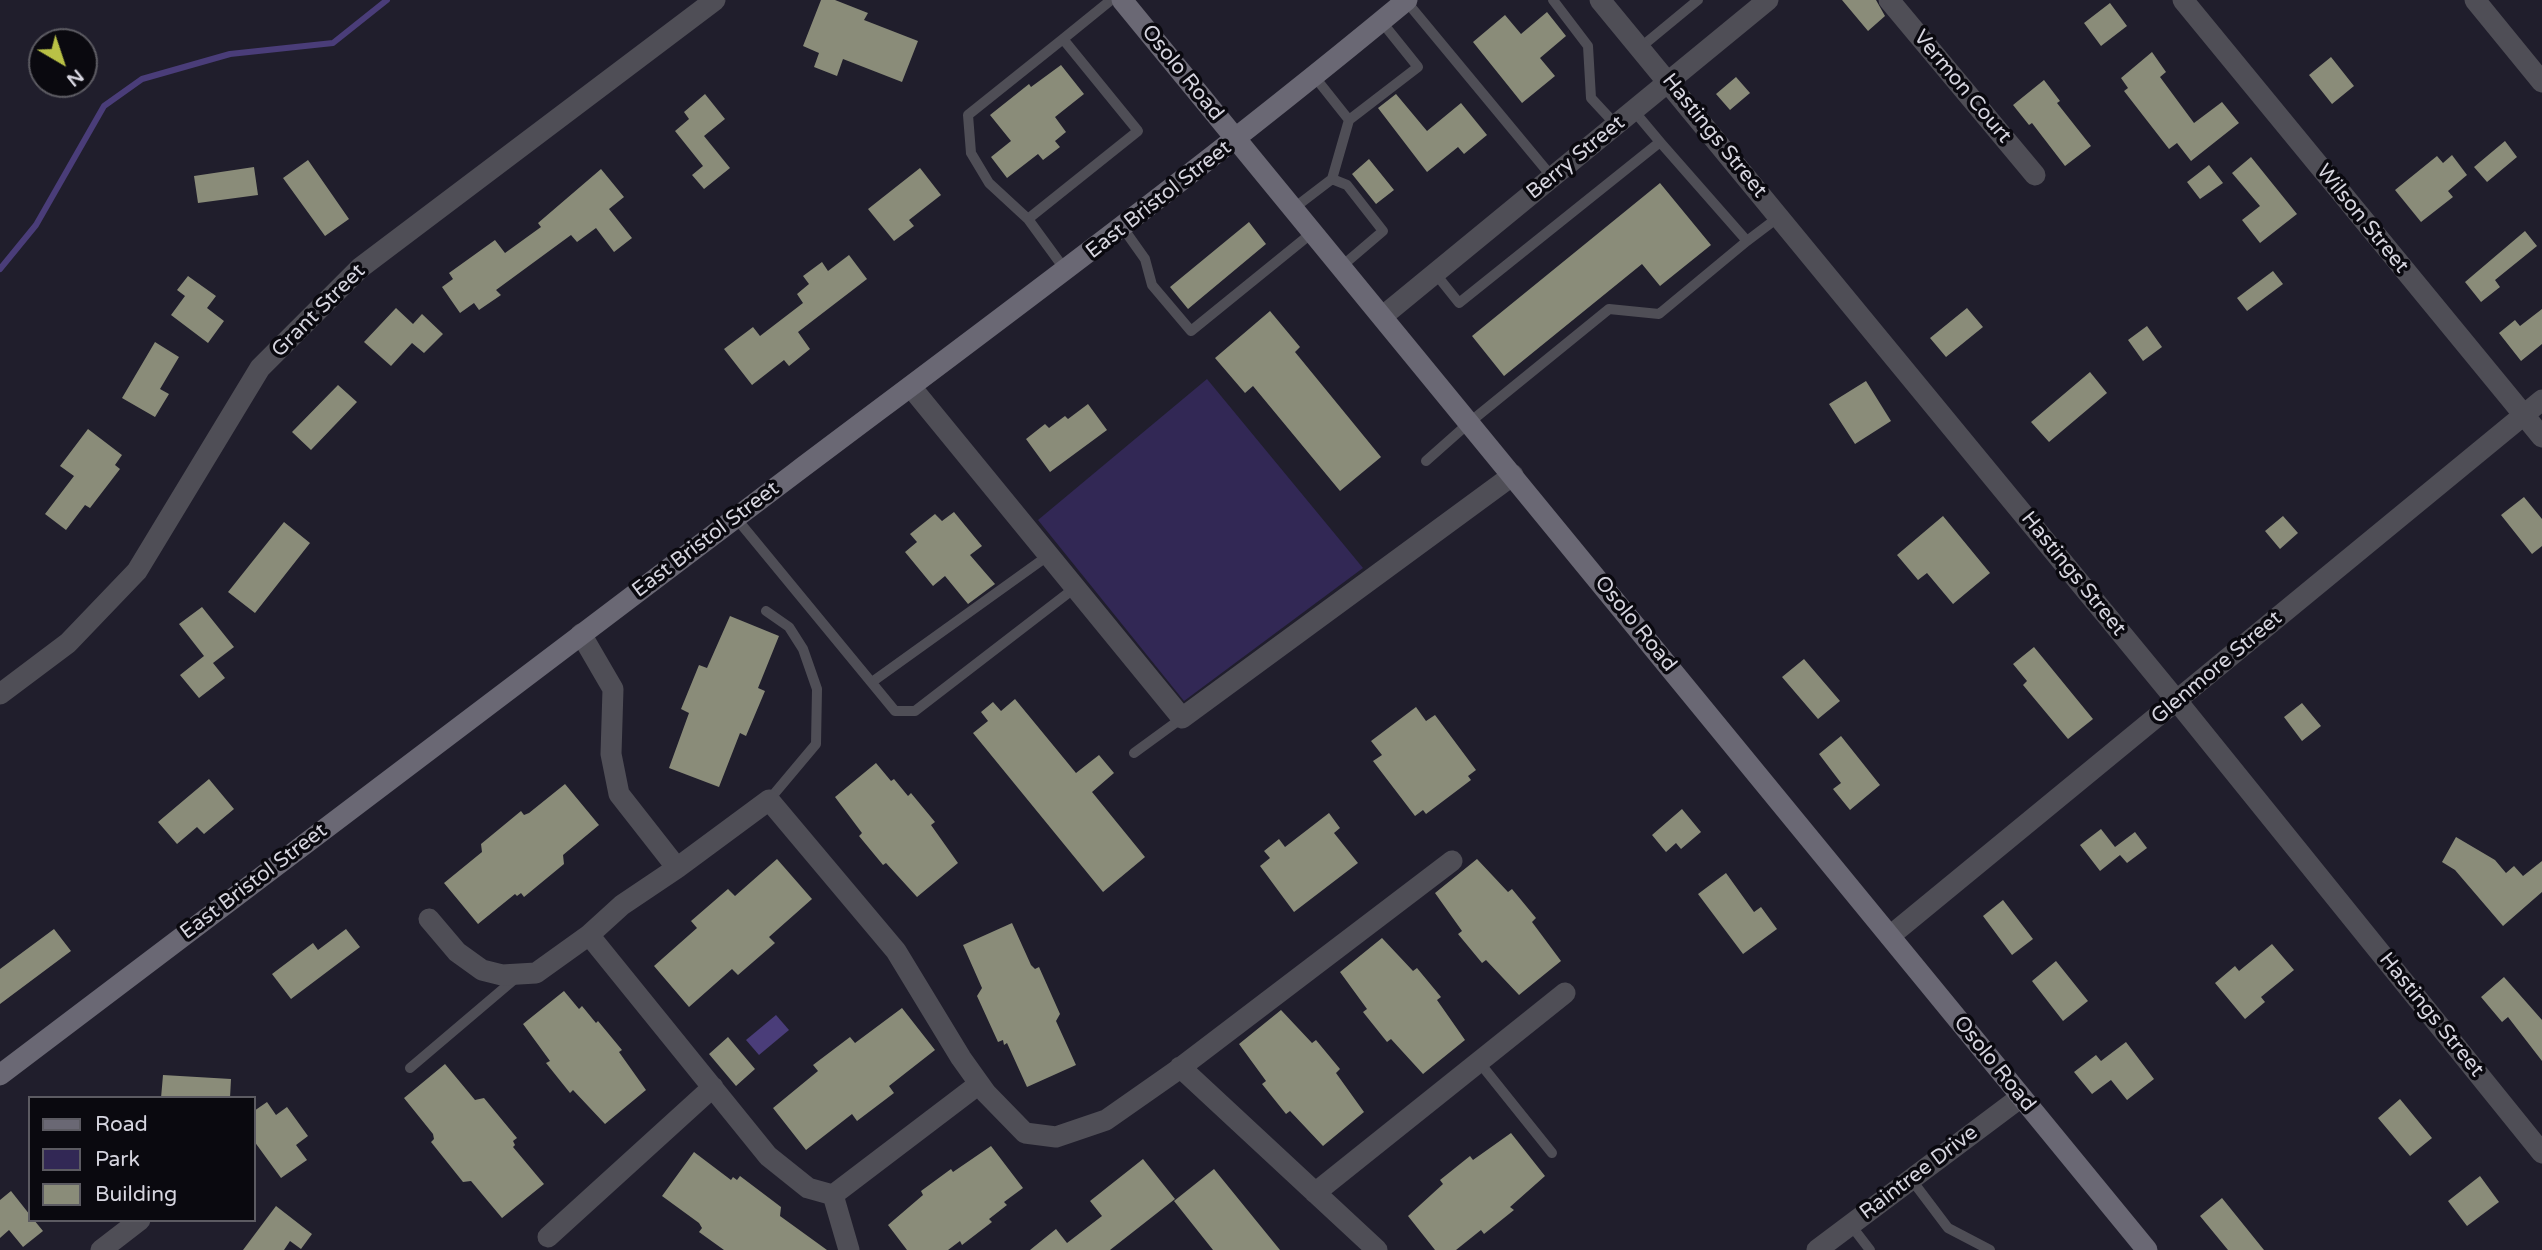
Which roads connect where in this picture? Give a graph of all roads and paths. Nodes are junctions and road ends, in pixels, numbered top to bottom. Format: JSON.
{"nodes":[{"id":1,"x":715,"y":0,"type":"edge"},
{"id":2,"x":1111,"y":0,"type":"edge"},
{"id":3,"x":1122,"y":0,"type":"edge"},
{"id":4,"x":1553,"y":0,"type":"edge"},
{"id":5,"x":1600,"y":0,"type":"edge"},
{"id":6,"x":1698,"y":0,"type":"edge"},
{"id":7,"x":1768,"y":0,"type":"edge"},
{"id":8,"x":1889,"y":0,"type":"edge"},
{"id":9,"x":2183,"y":0,"type":"edge"},
{"id":10,"x":2475,"y":0,"type":"edge"},
{"id":11,"x":1407,"y":1,"type":"edge"},
{"id":12,"x":1381,"y":22,"type":"junction"},
{"id":13,"x":1063,"y":39,"type":"junction"},
{"id":14,"x":1641,"y":47,"type":"junction"},
{"id":15,"x":1314,"y":76,"type":"junction"},
{"id":16,"x":1670,"y":81,"type":"junction"},
{"id":17,"x":2542,"y":82,"type":"edge"},
{"id":18,"x":1634,"y":111,"type":"junction"},
{"id":19,"x":1349,"y":120,"type":"junction"},
{"id":20,"x":1616,"y":125,"type":"junction"},
{"id":21,"x":1237,"y":139,"type":"junction"},
{"id":22,"x":1660,"y":142,"type":"junction"},
{"id":23,"x":2035,"y":175,"type":"dead end"},
{"id":24,"x":1552,"y":177,"type":"junction"},
{"id":25,"x":1332,"y":179,"type":"junction"},
{"id":26,"x":1294,"y":208,"type":"junction"},
{"id":27,"x":1780,"y":216,"type":"junction"},
{"id":28,"x":1028,"y":219,"type":"junction"},
{"id":29,"x":1123,"y":228,"type":"junction"},
{"id":30,"x":1313,"y":232,"type":"junction"},
{"id":31,"x":1746,"y":242,"type":"junction"},
{"id":32,"x":1342,"y":266,"type":"junction"},
{"id":33,"x":1066,"y":271,"type":"junction"},
{"id":34,"x":1435,"y":273,"type":"junction"},
{"id":35,"x":1383,"y":316,"type":"junction"},
{"id":36,"x":911,"y":387,"type":"junction"},
{"id":37,"x":2542,"y":400,"type":"edge"},
{"id":38,"x":2524,"y":415,"type":"junction"},
{"id":39,"x":1470,"y":422,"type":"junction"},
{"id":40,"x":2542,"y":437,"type":"edge"},
{"id":41,"x":1426,"y":461,"type":"dead end"},
{"id":42,"x":1513,"y":475,"type":"junction"},
{"id":43,"x":736,"y":518,"type":"junction"},
{"id":44,"x":1049,"y":555,"type":"junction"},
{"id":45,"x":1076,"y":587,"type":"junction"},
{"id":46,"x":766,"y":611,"type":"dead end"},
{"id":47,"x":581,"y":634,"type":"junction"},
{"id":48,"x":872,"y":682,"type":"junction"},
{"id":49,"x":0,"y":694,"type":"edge"},
{"id":50,"x":2177,"y":701,"type":"junction"},
{"id":51,"x":1182,"y":718,"type":"junction"},
{"id":52,"x":1134,"y":753,"type":"dead end"},
{"id":53,"x":769,"y":800,"type":"junction"},
{"id":54,"x":1452,"y":860,"type":"dead end"},
{"id":55,"x":677,"y":868,"type":"junction"},
{"id":56,"x":429,"y":919,"type":"dead end"},
{"id":57,"x":589,"y":935,"type":"junction"},
{"id":58,"x":1890,"y":936,"type":"junction"},
{"id":59,"x":518,"y":976,"type":"junction"},
{"id":60,"x":1565,"y":993,"type":"dead end"},
{"id":61,"x":1479,"y":1062,"type":"junction"},
{"id":62,"x":1180,"y":1067,"type":"junction"},
{"id":63,"x":410,"y":1068,"type":"dead end"},
{"id":64,"x":0,"y":1074,"type":"edge"},
{"id":65,"x":979,"y":1084,"type":"junction"},
{"id":66,"x":713,"y":1087,"type":"junction"},
{"id":67,"x":2021,"y":1097,"type":"junction"},
{"id":68,"x":1552,"y":1153,"type":"dead end"},
{"id":69,"x":2542,"y":1153,"type":"edge"},
{"id":70,"x":1911,"y":1179,"type":"junction"},
{"id":71,"x":1315,"y":1193,"type":"junction"},
{"id":72,"x":834,"y":1195,"type":"junction"},
{"id":73,"x":137,"y":1222,"type":"edge"},
{"id":74,"x":1850,"y":1224,"type":"junction"},
{"id":75,"x":548,"y":1237,"type":"dead end"},
{"id":76,"x":101,"y":1250,"type":"edge"},
{"id":77,"x":849,"y":1250,"type":"edge"},
{"id":78,"x":1377,"y":1250,"type":"edge"},
{"id":79,"x":1817,"y":1250,"type":"edge"},
{"id":80,"x":1870,"y":1250,"type":"edge"},
{"id":81,"x":1990,"y":1250,"type":"edge"},
{"id":82,"x":2147,"y":1250,"type":"edge"}],
"edges":[{"from":1,"to":49,"type":"street","name":"Grant Street"},
{"from":2,"to":13,"type":"lane"},
{"from":3,"to":21,"type":"main road","name":"Osolo Road"},
{"from":4,"to":20,"type":"lane"},
{"from":5,"to":14,"type":"street","name":"Hastings Street"},
{"from":6,"to":14,"type":"lane"},
{"from":7,"to":16,"type":"street","name":"Berry Street"},
{"from":8,"to":23,"type":"street","name":"Vermon Court"},
{"from":9,"to":38,"type":"street","name":"Wilson Street"},
{"from":10,"to":17,"type":"street"},
{"from":11,"to":12,"type":"main road","name":"East Bristol Street"},
{"from":11,"to":24,"type":"lane"},
{"from":12,"to":15,"type":"main road","name":"East Bristol Street"},
{"from":12,"to":19,"type":"lane"},
{"from":13,"to":28,"type":"lane"},
{"from":13,"to":28,"type":"lane"},
{"from":14,"to":16,"type":"street","name":"Hastings Street"},
{"from":15,"to":19,"type":"lane"},
{"from":15,"to":21,"type":"main road","name":"East Bristol Street"},
{"from":16,"to":18,"type":"street","name":"Berry Street"},
{"from":16,"to":27,"type":"street","name":"Hastings Street"},
{"from":18,"to":20,"type":"street","name":"Berry Street"},
{"from":18,"to":22,"type":"lane"},
{"from":19,"to":25,"type":"lane"},
{"from":20,"to":24,"type":"street","name":"Berry Street"},
{"from":21,"to":26,"type":"main road","name":"Osolo Road"},
{"from":21,"to":29,"type":"main road","name":"East Bristol Street"},
{"from":22,"to":31,"type":"lane"},
{"from":22,"to":34,"type":"lane"},
{"from":24,"to":34,"type":"street","name":"Berry Street"},
{"from":25,"to":26,"type":"lane"},
{"from":25,"to":32,"type":"lane"},
{"from":26,"to":30,"type":"main road","name":"Osolo Road"},
{"from":27,"to":31,"type":"lane"},
{"from":27,"to":50,"type":"street","name":"Hastings Street"},
{"from":28,"to":33,"type":"lane"},
{"from":29,"to":30,"type":"lane"},
{"from":29,"to":33,"type":"main road","name":"East Bristol Street"},
{"from":30,"to":32,"type":"main road","name":"Osolo Road"},
{"from":31,"to":39,"type":"lane"},
{"from":32,"to":35,"type":"main road","name":"Osolo Road"},
{"from":33,"to":36,"type":"main road","name":"East Bristol Street"},
{"from":34,"to":35,"type":"street","name":"Berry Street"},
{"from":35,"to":39,"type":"main road","name":"Osolo Road"},
{"from":36,"to":43,"type":"main road","name":"East Bristol Street"},
{"from":36,"to":44,"type":"street"},
{"from":37,"to":38,"type":"street","name":"Glenmore Street"},
{"from":38,"to":40,"type":"street","name":"Wilson Street"},
{"from":38,"to":50,"type":"street","name":"Glenmore Street"},
{"from":39,"to":41,"type":"lane"},
{"from":39,"to":42,"type":"main road","name":"Osolo Road"},
{"from":42,"to":51,"type":"street"},
{"from":42,"to":58,"type":"main road","name":"Osolo Road"},
{"from":43,"to":47,"type":"main road","name":"East Bristol Street"},
{"from":43,"to":48,"type":"lane"},
{"from":44,"to":45,"type":"street"},
{"from":44,"to":48,"type":"lane"},
{"from":45,"to":48,"type":"lane"},
{"from":45,"to":51,"type":"street"},
{"from":46,"to":53,"type":"lane"},
{"from":47,"to":55,"type":"street"},
{"from":47,"to":64,"type":"main road","name":"East Bristol Street"},
{"from":50,"to":58,"type":"street","name":"Glenmore Street"},
{"from":50,"to":69,"type":"street","name":"Hastings Street"},
{"from":51,"to":52,"type":"lane"},
{"from":53,"to":55,"type":"street"},
{"from":53,"to":65,"type":"street"},
{"from":54,"to":62,"type":"street"},
{"from":55,"to":57,"type":"street"},
{"from":56,"to":59,"type":"street"},
{"from":57,"to":59,"type":"street"},
{"from":57,"to":66,"type":"street"},
{"from":58,"to":67,"type":"main road","name":"Osolo Road"},
{"from":59,"to":63,"type":"lane"},
{"from":60,"to":61,"type":"street"},
{"from":61,"to":68,"type":"lane"},
{"from":61,"to":71,"type":"street"},
{"from":62,"to":65,"type":"street"},
{"from":62,"to":71,"type":"street"},
{"from":65,"to":72,"type":"street"},
{"from":66,"to":72,"type":"street"},
{"from":66,"to":75,"type":"street"},
{"from":67,"to":70,"type":"street","name":"Raintree Drive"},
{"from":67,"to":82,"type":"main road","name":"Osolo Road"},
{"from":70,"to":74,"type":"street","name":"Raintree Drive"},
{"from":70,"to":81,"type":"lane"},
{"from":71,"to":78,"type":"street"},
{"from":72,"to":77,"type":"street"},
{"from":73,"to":76,"type":"street"},
{"from":74,"to":79,"type":"street","name":"Raintree Drive"},
{"from":74,"to":80,"type":"lane"}]}
